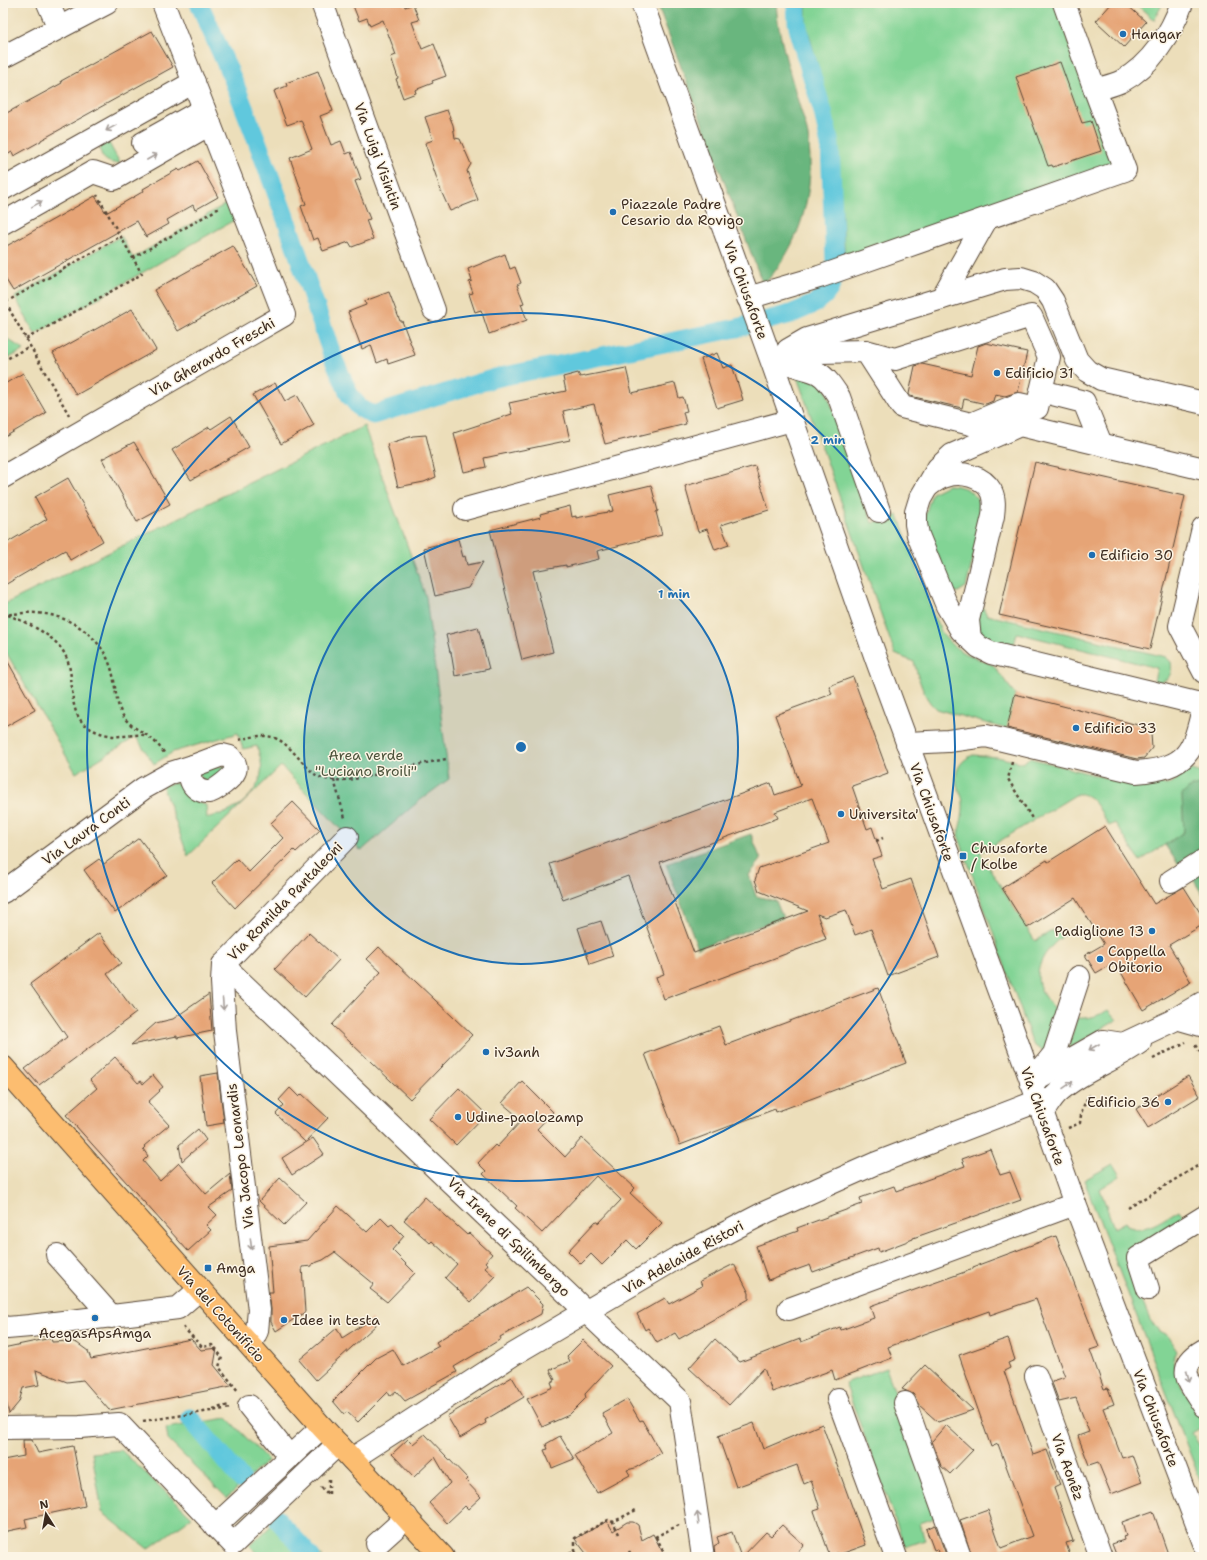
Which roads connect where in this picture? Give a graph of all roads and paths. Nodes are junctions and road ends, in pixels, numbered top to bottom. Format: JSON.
{"nodes":[{"id":1,"x":48,"y":3,"type":"edge"},
{"id":2,"x":107,"y":3,"type":"edge"},
{"id":3,"x":163,"y":3,"type":"edge"},
{"id":4,"x":322,"y":3,"type":"edge"},
{"id":5,"x":642,"y":3,"type":"edge"},
{"id":6,"x":1064,"y":3,"type":"edge"},
{"id":7,"x":1182,"y":3,"type":"edge"},
{"id":8,"x":59,"y":28,"type":"junction"},
{"id":9,"x":3,"y":57,"type":"edge"},
{"id":10,"x":1095,"y":90,"type":"junction"},
{"id":11,"x":201,"y":101,"type":"junction"},
{"id":12,"x":139,"y":134,"type":"dead end"},
{"id":13,"x":72,"y":150,"type":"junction"},
{"id":14,"x":87,"y":176,"type":"junction"},
{"id":15,"x":3,"y":189,"type":"edge"},
{"id":16,"x":238,"y":196,"type":"junction"},
{"id":17,"x":986,"y":220,"type":"junction"},
{"id":18,"x":3,"y":223,"type":"edge"},
{"id":19,"x":121,"y":236,"type":"junction"},
{"id":20,"x":133,"y":258,"type":"junction"},
{"id":21,"x":3,"y":298,"type":"edge"},
{"id":22,"x":942,"y":298,"type":"junction"},
{"id":23,"x":6,"y":302,"type":"junction"},
{"id":24,"x":434,"y":310,"type":"dead end"},
{"id":25,"x":754,"y":312,"type":"junction"},
{"id":26,"x":26,"y":339,"type":"junction"},
{"id":27,"x":30,"y":346,"type":"junction"},
{"id":28,"x":866,"y":351,"type":"junction"},
{"id":29,"x":3,"y":361,"type":"edge"},
{"id":30,"x":779,"y":363,"type":"junction"},
{"id":31,"x":1041,"y":391,"type":"junction"},
{"id":32,"x":1204,"y":403,"type":"edge"},
{"id":33,"x":792,"y":420,"type":"junction"},
{"id":34,"x":79,"y":433,"type":"junction"},
{"id":35,"x":1100,"y":444,"type":"junction"},
{"id":36,"x":1204,"y":469,"type":"edge"},
{"id":37,"x":3,"y":477,"type":"edge"},
{"id":38,"x":927,"y":487,"type":"junction"},
{"id":39,"x":465,"y":509,"type":"dead end"},
{"id":40,"x":879,"y":511,"type":"dead end"},
{"id":41,"x":1204,"y":528,"type":"edge"},
{"id":42,"x":4,"y":615,"type":"edge"},
{"id":43,"x":970,"y":639,"type":"junction"},
{"id":44,"x":1204,"y":672,"type":"edge"},
{"id":45,"x":1204,"y":705,"type":"edge"},
{"id":46,"x":146,"y":735,"type":"junction"},
{"id":47,"x":237,"y":740,"type":"dead end"},
{"id":48,"x":907,"y":743,"type":"junction"},
{"id":49,"x":1200,"y":744,"type":"edge"},
{"id":50,"x":1012,"y":758,"type":"dead end"},
{"id":51,"x":446,"y":759,"type":"dead end"},
{"id":52,"x":169,"y":764,"type":"junction"},
{"id":53,"x":192,"y":774,"type":"dead end"},
{"id":54,"x":334,"y":780,"type":"junction"},
{"id":55,"x":342,"y":811,"type":"dead end"},
{"id":56,"x":1033,"y":820,"type":"dead end"},
{"id":57,"x":348,"y":837,"type":"dead end"},
{"id":58,"x":883,"y":838,"type":"dead end"},
{"id":59,"x":876,"y":841,"type":"dead end"},
{"id":60,"x":1204,"y":860,"type":"edge"},
{"id":61,"x":1171,"y":881,"type":"dead end"},
{"id":62,"x":3,"y":892,"type":"edge"},
{"id":63,"x":223,"y":965,"type":"junction"},
{"id":64,"x":1079,"y":977,"type":"dead end"},
{"id":65,"x":1204,"y":1002,"type":"edge"},
{"id":66,"x":1172,"y":1020,"type":"junction"},
{"id":67,"x":1197,"y":1032,"type":"edge"},
{"id":68,"x":1149,"y":1061,"type":"dead end"},
{"id":69,"x":3,"y":1067,"type":"edge"},
{"id":70,"x":1093,"y":1091,"type":"dead end"},
{"id":71,"x":1037,"y":1099,"type":"junction"},
{"id":72,"x":1068,"y":1128,"type":"dead end"},
{"id":73,"x":1204,"y":1162,"type":"edge"},
{"id":74,"x":1075,"y":1204,"type":"junction"},
{"id":75,"x":1128,"y":1208,"type":"dead end"},
{"id":76,"x":1204,"y":1216,"type":"edge"},
{"id":77,"x":56,"y":1255,"type":"dead end"},
{"id":78,"x":200,"y":1289,"type":"junction"},
{"id":79,"x":1148,"y":1289,"type":"dead end"},
{"id":80,"x":789,"y":1309,"type":"dead end"},
{"id":81,"x":166,"y":1310,"type":"junction"},
{"id":82,"x":587,"y":1312,"type":"junction"},
{"id":83,"x":112,"y":1317,"type":"junction"},
{"id":84,"x":3,"y":1327,"type":"edge"},
{"id":85,"x":250,"y":1345,"type":"junction"},
{"id":86,"x":1204,"y":1350,"type":"edge"},
{"id":87,"x":1036,"y":1376,"type":"dead end"},
{"id":88,"x":838,"y":1399,"type":"dead end"},
{"id":89,"x":240,"y":1402,"type":"junction"},
{"id":90,"x":905,"y":1403,"type":"dead end"},
{"id":91,"x":1204,"y":1406,"type":"edge"},
{"id":92,"x":202,"y":1412,"type":"junction"},
{"id":93,"x":119,"y":1424,"type":"junction"},
{"id":94,"x":322,"y":1427,"type":"junction"},
{"id":95,"x":3,"y":1428,"type":"edge"},
{"id":96,"x":345,"y":1451,"type":"junction"},
{"id":97,"x":289,"y":1456,"type":"junction"},
{"id":98,"x":636,"y":1510,"type":"dead end"},
{"id":99,"x":697,"y":1515,"type":"junction"},
{"id":100,"x":407,"y":1517,"type":"junction"},
{"id":101,"x":613,"y":1522,"type":"junction"},
{"id":102,"x":215,"y":1526,"type":"junction"},
{"id":103,"x":619,"y":1534,"type":"dead end"},
{"id":104,"x":1204,"y":1543,"type":"edge"},
{"id":105,"x":377,"y":1544,"type":"dead end"},
{"id":106,"x":575,"y":1550,"type":"junction"},
{"id":107,"x":628,"y":1551,"type":"dead end"},
{"id":108,"x":443,"y":1557,"type":"edge"},
{"id":109,"x":564,"y":1557,"type":"edge"},
{"id":110,"x":578,"y":1557,"type":"edge"},
{"id":111,"x":632,"y":1557,"type":"edge"},
{"id":112,"x":667,"y":1557,"type":"edge"},
{"id":113,"x":703,"y":1557,"type":"edge"},
{"id":114,"x":896,"y":1557,"type":"edge"},
{"id":115,"x":960,"y":1557,"type":"edge"},
{"id":116,"x":1101,"y":1557,"type":"edge"}],
"edges":[{"from":1,"to":8,"type":"street"},
{"from":2,"to":8,"type":"street"},
{"from":3,"to":11,"type":"street","name":"Via Gherardo Freschi"},
{"from":4,"to":24,"type":"street","name":"Via Luigi Visintin"},
{"from":5,"to":25,"type":"street","name":"Via Chiusaforte"},
{"from":6,"to":10,"type":"street"},
{"from":7,"to":10,"type":"street"},
{"from":8,"to":9,"type":"street"},
{"from":10,"to":17,"type":"street"},
{"from":11,"to":12,"type":"street"},
{"from":11,"to":13,"type":"street","one_way":true},
{"from":14,"to":11,"type":"street","one_way":true},
{"from":11,"to":16,"type":"street","name":"Via Gherardo Freschi"},
{"from":13,"to":14,"type":"street"},
{"from":13,"to":15,"type":"street"},
{"from":18,"to":14,"type":"street","one_way":true},
{"from":14,"to":19,"type":"path"},
{"from":16,"to":20,"type":"path"},
{"from":16,"to":34,"type":"street","name":"Via Gherardo Freschi"},
{"from":17,"to":22,"type":"street"},
{"from":17,"to":25,"type":"street"},
{"from":19,"to":20,"type":"path"},
{"from":19,"to":23,"type":"path"},
{"from":20,"to":26,"type":"path"},
{"from":21,"to":23,"type":"path"},
{"from":22,"to":30,"type":"street"},
{"from":22,"to":32,"type":"street"},
{"from":23,"to":26,"type":"path"},
{"from":25,"to":30,"type":"street","name":"Via Chiusaforte"},
{"from":26,"to":27,"type":"path"},
{"from":27,"to":29,"type":"path"},
{"from":27,"to":34,"type":"path"},
{"from":28,"to":30,"type":"street"},
{"from":28,"to":31,"type":"street"},
{"from":28,"to":31,"type":"street"},
{"from":30,"to":33,"type":"street","name":"Via Chiusaforte"},
{"from":30,"to":40,"type":"street"},
{"from":31,"to":35,"type":"street"},
{"from":33,"to":39,"type":"street"},
{"from":33,"to":48,"type":"street","name":"Via Chiusaforte"},
{"from":34,"to":37,"type":"street","name":"Via Gherardo Freschi"},
{"from":35,"to":36,"type":"street"},
{"from":35,"to":38,"type":"street"},
{"from":38,"to":43,"type":"street"},
{"from":38,"to":43,"type":"street"},
{"from":41,"to":44,"type":"street"},
{"from":42,"to":46,"type":"path"},
{"from":42,"to":46,"type":"path"},
{"from":43,"to":45,"type":"street"},
{"from":45,"to":49,"type":"street"},
{"from":46,"to":52,"type":"path"},
{"from":47,"to":54,"type":"path"},
{"from":48,"to":49,"type":"street"},
{"from":48,"to":71,"type":"street","name":"Via Chiusaforte"},
{"from":50,"to":56,"type":"path"},
{"from":51,"to":54,"type":"path"},
{"from":52,"to":53,"type":"street","name":"Via Laura Conti"},
{"from":52,"to":62,"type":"street","name":"Via Laura Conti"},
{"from":54,"to":55,"type":"path"},
{"from":57,"to":63,"type":"street","name":"Via Romilda Pantaleoni"},
{"from":58,"to":59,"type":"path"},
{"from":60,"to":61,"type":"street"},
{"from":63,"to":82,"type":"street","name":"Via Irene di Spilimbergo"},
{"from":63,"to":85,"type":"street","name":"Via Jacopo Leonardis","one_way":true},
{"from":64,"to":71,"type":"street"},
{"from":65,"to":66,"type":"street"},
{"from":66,"to":67,"type":"street"},
{"from":71,"to":66,"type":"street","one_way":true},
{"from":66,"to":71,"type":"street","name":"Via Adelaide Ristori","one_way":true},
{"from":67,"to":68,"type":"path"},
{"from":69,"to":78,"type":"main road","name":"Via del Cotonificio"},
{"from":70,"to":72,"type":"path"},
{"from":71,"to":74,"type":"street","name":"Via Chiusaforte"},
{"from":71,"to":82,"type":"street","name":"Via Adelaide Ristori"},
{"from":73,"to":75,"type":"path"},
{"from":74,"to":80,"type":"street"},
{"from":74,"to":104,"type":"street","name":"Via Chiusaforte"},
{"from":76,"to":79,"type":"street"},
{"from":77,"to":83,"type":"street"},
{"from":78,"to":81,"type":"street"},
{"from":78,"to":85,"type":"main road","name":"Via del Cotonificio"},
{"from":81,"to":83,"type":"street"},
{"from":81,"to":89,"type":"path"},
{"from":82,"to":96,"type":"street","name":"Via Adelaide Ristori"},
{"from":82,"to":99,"type":"street","name":"Via Irene di Spilimbergo"},
{"from":83,"to":84,"type":"street"},
{"from":85,"to":94,"type":"main road","name":"Via del Cotonificio"},
{"from":86,"to":91,"type":"street","one_way":true},
{"from":87,"to":116,"type":"street","name":"Via Aonêz"},
{"from":88,"to":114,"type":"street"},
{"from":89,"to":92,"type":"path"},
{"from":89,"to":92,"type":"path"},
{"from":89,"to":97,"type":"street"},
{"from":90,"to":115,"type":"street"},
{"from":92,"to":93,"type":"path"},
{"from":93,"to":95,"type":"street"},
{"from":93,"to":102,"type":"street"},
{"from":94,"to":96,"type":"main road","name":"Via del Cotonificio"},
{"from":94,"to":97,"type":"street"},
{"from":96,"to":100,"type":"main road","name":"Via del Cotonificio"},
{"from":96,"to":102,"type":"street","name":"Via Adelaide Ristori"},
{"from":97,"to":102,"type":"street"},
{"from":98,"to":101,"type":"path"},
{"from":99,"to":112,"type":"path"},
{"from":113,"to":99,"type":"street","name":"Via Irene di Spilimbergo","one_way":true},
{"from":100,"to":105,"type":"street"},
{"from":100,"to":108,"type":"main road","name":"Via del Cotonificio"},
{"from":101,"to":103,"type":"path"},
{"from":101,"to":106,"type":"path"},
{"from":106,"to":109,"type":"path"},
{"from":106,"to":110,"type":"path"},
{"from":107,"to":111,"type":"path"}]}
